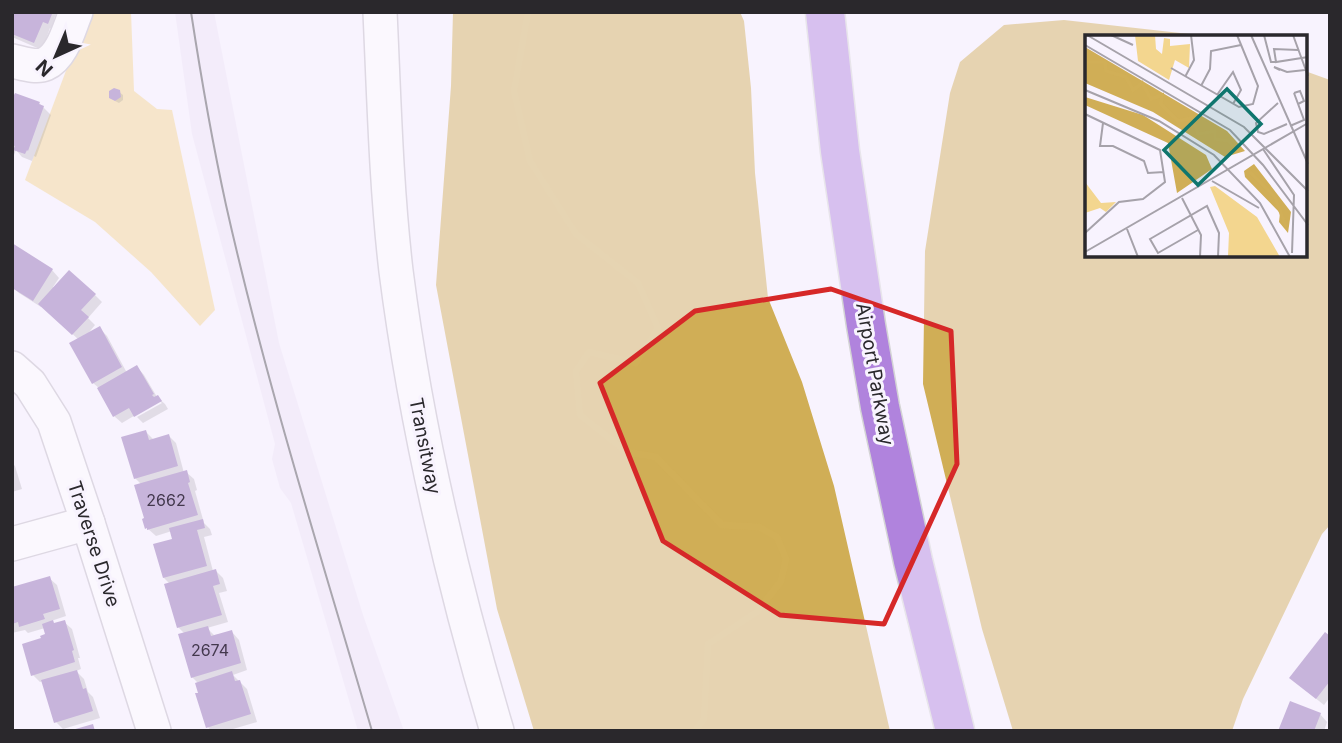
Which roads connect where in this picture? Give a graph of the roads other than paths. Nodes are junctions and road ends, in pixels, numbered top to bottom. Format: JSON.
{"nodes":[{"id":1,"x":76,"y":12,"type":"edge"},
{"id":2,"x":380,"y":12,"type":"edge"},
{"id":3,"x":401,"y":12,"type":"edge"},
{"id":4,"x":825,"y":12,"type":"edge"},
{"id":5,"x":12,"y":61,"type":"edge"},
{"id":6,"x":387,"y":156,"type":"junction"},
{"id":7,"x":12,"y":368,"type":"edge"},
{"id":8,"x":88,"y":523,"type":"junction"},
{"id":9,"x":12,"y":544,"type":"edge"},
{"id":10,"x":154,"y":731,"type":"edge"},
{"id":11,"x":497,"y":731,"type":"edge"},
{"id":12,"x":955,"y":731,"type":"edge"}],
"edges":[{"from":1,"to":5,"type":"street"},
{"from":2,"to":6,"type":"street","name":"Transitway"},
{"from":3,"to":6,"type":"street","name":"Transitway"},
{"from":4,"to":12,"type":"highway","name":"Airport Parkway"},
{"from":6,"to":11,"type":"street","name":"Transitway"},
{"from":7,"to":8,"type":"street","name":"Traverse Drive"},
{"from":8,"to":9,"type":"street"},
{"from":8,"to":10,"type":"street","name":"Traverse Drive"}]}
